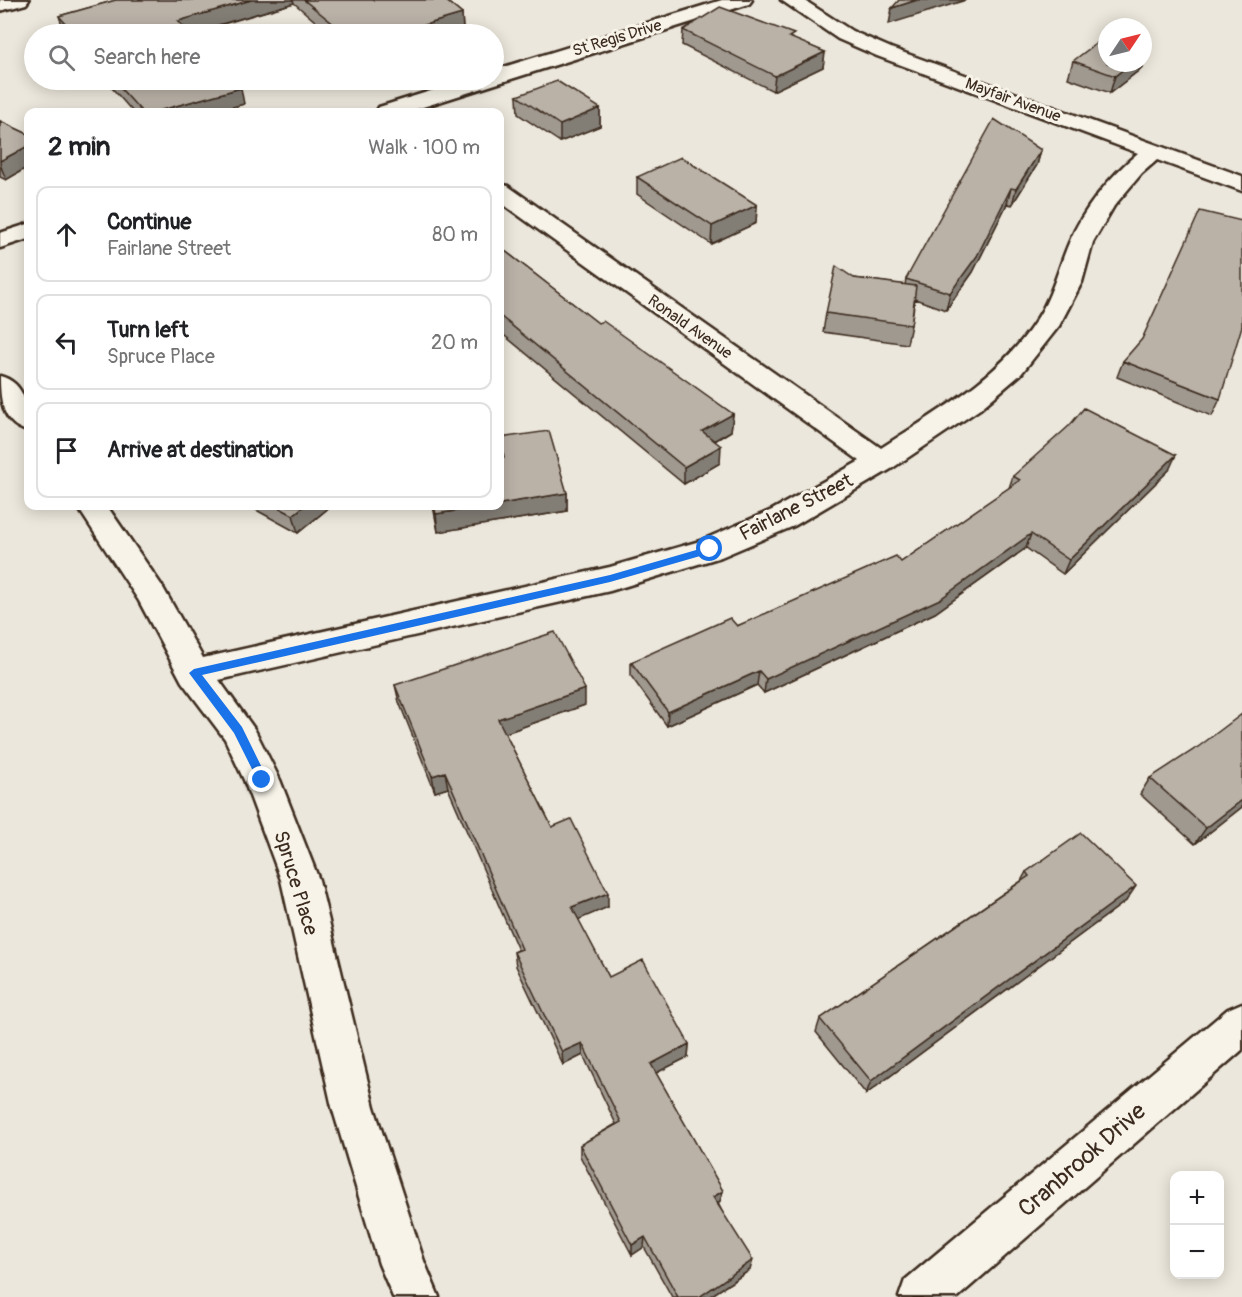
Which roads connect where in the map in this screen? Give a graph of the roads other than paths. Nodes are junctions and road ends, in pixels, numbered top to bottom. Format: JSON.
{"nodes":[{"id":1,"x":19,"y":0,"type":"edge"},
{"id":2,"x":742,"y":0,"type":"edge"},
{"id":3,"x":791,"y":0,"type":"edge"},
{"id":4,"x":0,"y":5,"type":"edge"},
{"id":5,"x":504,"y":74,"type":"edge"},
{"id":6,"x":455,"y":90,"type":"edge"},
{"id":7,"x":400,"y":108,"type":"edge"},
{"id":8,"x":1153,"y":152,"type":"junction"},
{"id":9,"x":1242,"y":184,"type":"edge"},
{"id":10,"x":504,"y":194,"type":"edge"},
{"id":11,"x":24,"y":232,"type":"edge"},
{"id":12,"x":0,"y":241,"type":"edge"},
{"id":13,"x":0,"y":386,"type":"edge"},
{"id":14,"x":24,"y":417,"type":"edge"},
{"id":15,"x":881,"y":462,"type":"junction"},
{"id":16,"x":95,"y":510,"type":"edge"},
{"id":17,"x":194,"y":673,"type":"junction"},
{"id":18,"x":1242,"y":1023,"type":"edge"},
{"id":19,"x":416,"y":1297,"type":"edge"},
{"id":20,"x":922,"y":1297,"type":"edge"}],
"edges":[{"from":1,"to":4,"type":"street"},
{"from":2,"to":5,"type":"street","name":"St Regis Drive"},
{"from":3,"to":8,"type":"street","name":"Mayfair Avenue"},
{"from":6,"to":7,"type":"street"},
{"from":8,"to":9,"type":"street","name":"Mayfair Avenue"},
{"from":8,"to":15,"type":"street","name":"Fairlane Street"},
{"from":10,"to":15,"type":"street","name":"Ronald Avenue"},
{"from":11,"to":12,"type":"street"},
{"from":13,"to":14,"type":"street"},
{"from":15,"to":17,"type":"street","name":"Fairlane Street"},
{"from":16,"to":17,"type":"street","name":"Spruce Place"},
{"from":17,"to":19,"type":"street","name":"Spruce Place"},
{"from":18,"to":20,"type":"street","name":"Cranbrook Drive"}]}
